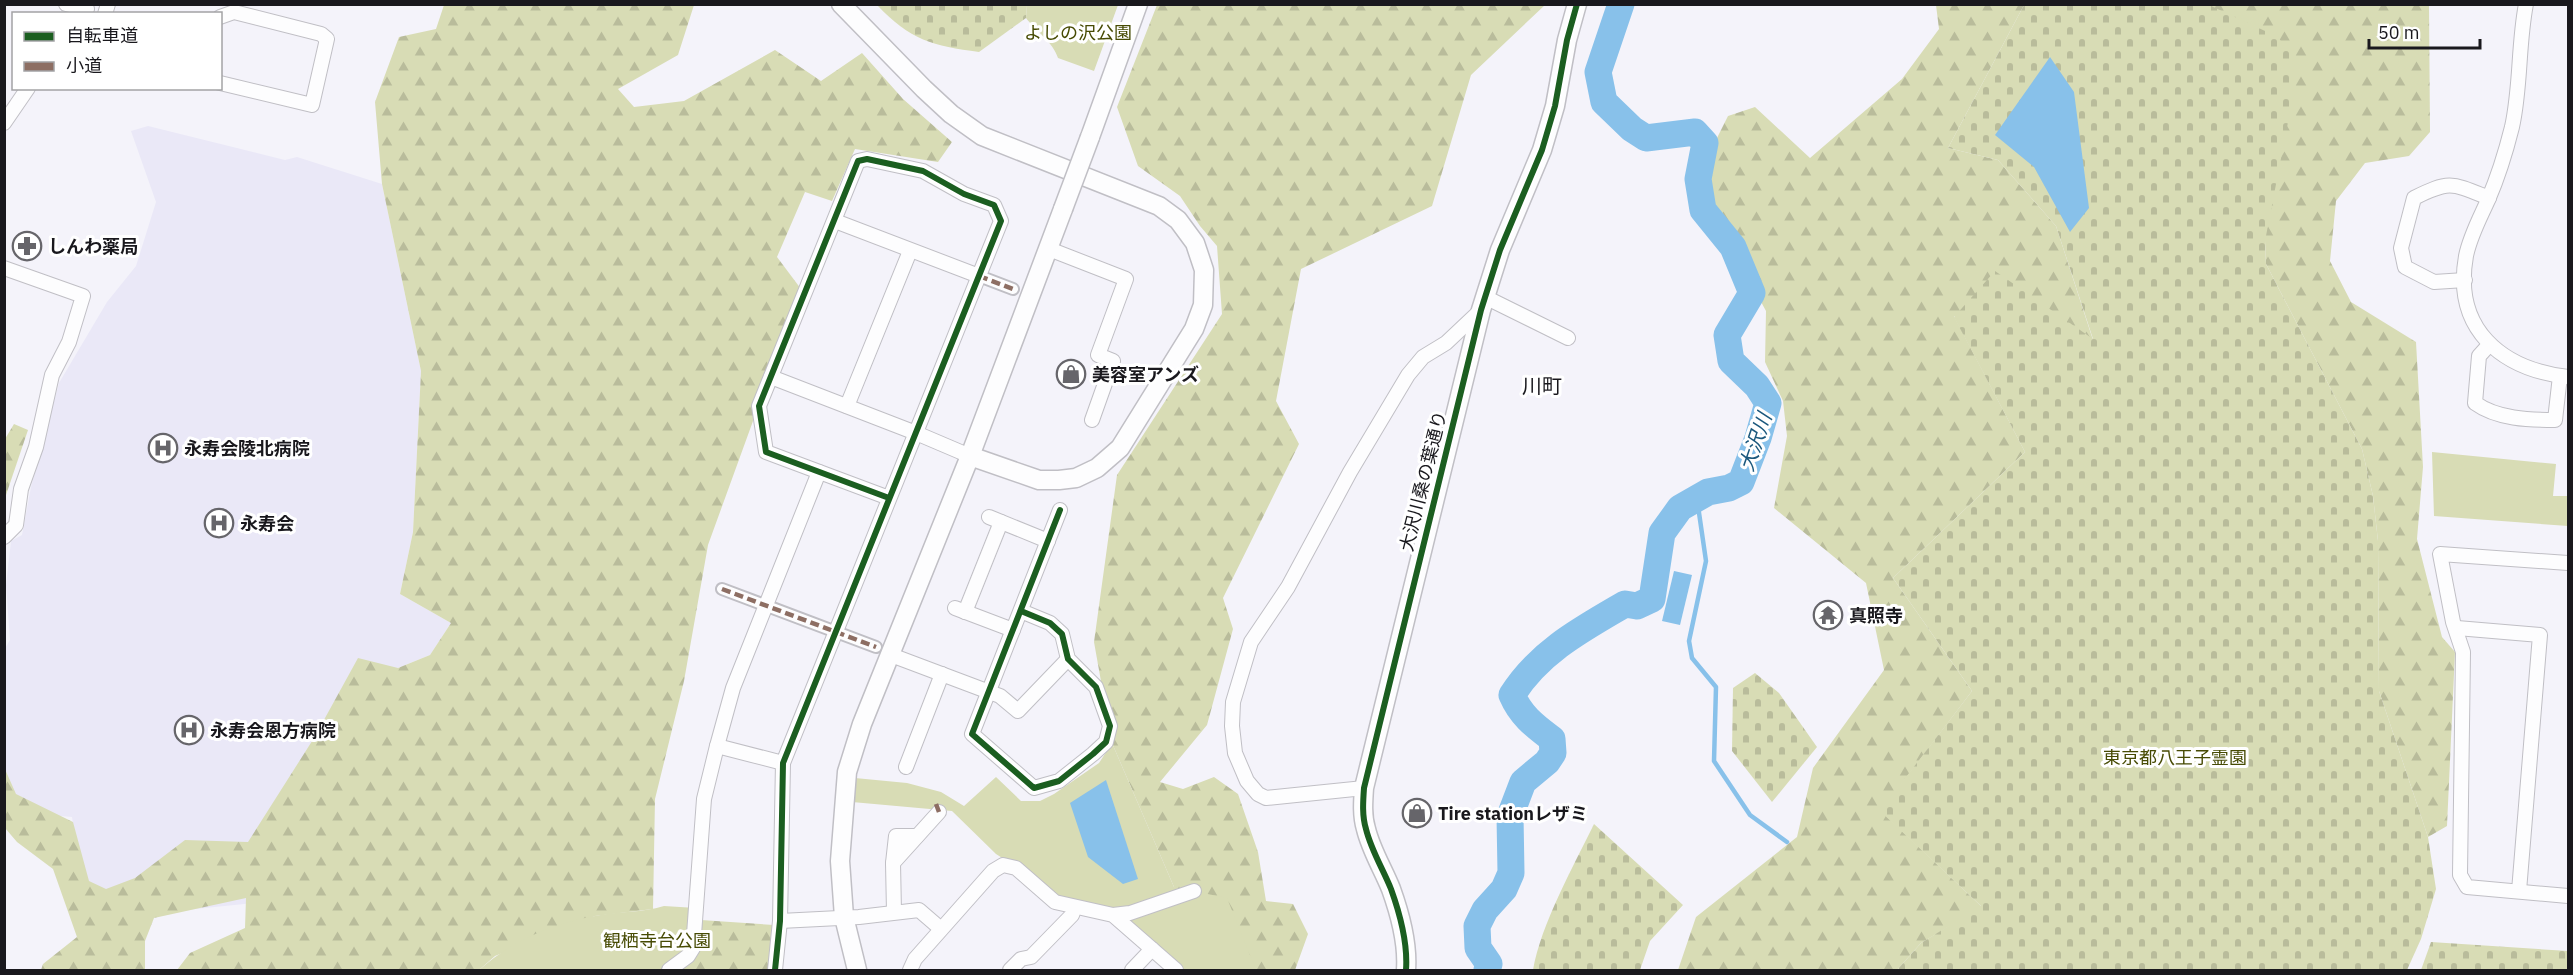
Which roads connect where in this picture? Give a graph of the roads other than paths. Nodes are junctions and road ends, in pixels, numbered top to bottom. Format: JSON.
{"nodes":[{"id":1,"x":66,"y":4,"type":"edge"},
{"id":2,"x":841,"y":4,"type":"edge"},
{"id":3,"x":1138,"y":4,"type":"edge"},
{"id":4,"x":1577,"y":4,"type":"edge"},
{"id":5,"x":2526,"y":4,"type":"edge"},
{"id":6,"x":87,"y":9,"type":"edge"},
{"id":7,"x":222,"y":16,"type":"edge"},
{"id":8,"x":222,"y":83,"type":"edge"},
{"id":9,"x":27,"y":90,"type":"edge"},
{"id":10,"x":4,"y":123,"type":"edge"},
{"id":11,"x":2489,"y":198,"type":"junction"},
{"id":12,"x":835,"y":221,"type":"junction"},
{"id":13,"x":1049,"y":249,"type":"junction"},
{"id":14,"x":910,"y":251,"type":"junction"},
{"id":15,"x":5,"y":269,"type":"edge"},
{"id":16,"x":979,"y":276,"type":"junction"},
{"id":17,"x":2465,"y":280,"type":"junction"},
{"id":18,"x":1013,"y":290,"type":"dead end"},
{"id":19,"x":1483,"y":304,"type":"junction"},
{"id":20,"x":1568,"y":338,"type":"dead end"},
{"id":21,"x":2489,"y":345,"type":"junction"},
{"id":22,"x":2564,"y":376,"type":"edge"},
{"id":23,"x":771,"y":377,"type":"junction"},
{"id":24,"x":847,"y":406,"type":"junction"},
{"id":25,"x":1092,"y":420,"type":"dead end"},
{"id":26,"x":916,"y":433,"type":"junction"},
{"id":27,"x":970,"y":456,"type":"junction"},
{"id":28,"x":819,"y":472,"type":"junction"},
{"id":29,"x":889,"y":498,"type":"junction"},
{"id":30,"x":1060,"y":510,"type":"dead end"},
{"id":31,"x":4,"y":537,"type":"edge"},
{"id":32,"x":1048,"y":541,"type":"junction"},
{"id":33,"x":2568,"y":563,"type":"edge"},
{"id":34,"x":722,"y":590,"type":"dead end"},
{"id":35,"x":766,"y":605,"type":"junction"},
{"id":36,"x":1021,"y":611,"type":"junction"},
{"id":37,"x":2457,"y":628,"type":"junction"},
{"id":38,"x":1013,"y":630,"type":"junction"},
{"id":39,"x":836,"y":632,"type":"junction"},
{"id":40,"x":883,"y":651,"type":"junction"},
{"id":41,"x":1068,"y":659,"type":"junction"},
{"id":42,"x":942,"y":674,"type":"junction"},
{"id":43,"x":989,"y":692,"type":"junction"},
{"id":44,"x":717,"y":746,"type":"junction"},
{"id":45,"x":783,"y":763,"type":"junction"},
{"id":46,"x":906,"y":767,"type":"dead end"},
{"id":47,"x":1364,"y":788,"type":"junction"},
{"id":48,"x":938,"y":808,"type":"dead end"},
{"id":49,"x":1194,"y":891,"type":"dead end"},
{"id":50,"x":2519,"y":891,"type":"junction"},
{"id":51,"x":2568,"y":896,"type":"edge"},
{"id":52,"x":1075,"y":907,"type":"junction"},
{"id":53,"x":894,"y":912,"type":"junction"},
{"id":54,"x":1113,"y":915,"type":"junction"},
{"id":55,"x":844,"y":917,"type":"junction"},
{"id":56,"x":780,"y":921,"type":"junction"},
{"id":57,"x":940,"y":929,"type":"junction"},
{"id":58,"x":1152,"y":949,"type":"junction"},
{"id":59,"x":669,"y":970,"type":"edge"},
{"id":60,"x":775,"y":970,"type":"edge"},
{"id":61,"x":857,"y":970,"type":"edge"},
{"id":62,"x":910,"y":970,"type":"edge"},
{"id":63,"x":1010,"y":970,"type":"edge"},
{"id":64,"x":1132,"y":970,"type":"edge"},
{"id":65,"x":1176,"y":970,"type":"edge"},
{"id":66,"x":1406,"y":970,"type":"edge"}],
"edges":[{"from":1,"to":6,"type":"street"},
{"from":2,"to":27,"type":"street"},
{"from":3,"to":13,"type":"street","bridge":true},
{"from":4,"to":19,"type":"street","name":"大沢川桑の葉通り"},
{"from":5,"to":11,"type":"street"},
{"from":7,"to":8,"type":"street"},
{"from":9,"to":10,"type":"street"},
{"from":11,"to":17,"type":"street"},
{"from":11,"to":17,"type":"street"},
{"from":12,"to":14,"type":"street"},
{"from":12,"to":16,"type":"street"},
{"from":12,"to":23,"type":"street"},
{"from":13,"to":25,"type":"street"},
{"from":13,"to":27,"type":"street"},
{"from":14,"to":16,"type":"street"},
{"from":14,"to":24,"type":"street"},
{"from":15,"to":31,"type":"street"},
{"from":16,"to":18,"type":"street"},
{"from":16,"to":26,"type":"street"},
{"from":17,"to":21,"type":"street"},
{"from":19,"to":20,"type":"street"},
{"from":19,"to":47,"type":"street","name":"大沢川桑の葉通り"},
{"from":19,"to":47,"type":"street"},
{"from":21,"to":22,"type":"street"},
{"from":21,"to":22,"type":"street"},
{"from":23,"to":24,"type":"street"},
{"from":23,"to":28,"type":"street"},
{"from":24,"to":26,"type":"street"},
{"from":26,"to":27,"type":"street"},
{"from":26,"to":29,"type":"street"},
{"from":27,"to":40,"type":"street"},
{"from":28,"to":29,"type":"street"},
{"from":28,"to":35,"type":"street"},
{"from":29,"to":39,"type":"street"},
{"from":30,"to":32,"type":"street"},
{"from":32,"to":36,"type":"street"},
{"from":32,"to":38,"type":"street"},
{"from":33,"to":37,"type":"street"},
{"from":34,"to":35,"type":"street"},
{"from":35,"to":39,"type":"street"},
{"from":35,"to":44,"type":"street"},
{"from":36,"to":38,"type":"street"},
{"from":36,"to":41,"type":"street"},
{"from":37,"to":50,"type":"street"},
{"from":37,"to":50,"type":"street"},
{"from":38,"to":43,"type":"street"},
{"from":39,"to":40,"type":"street"},
{"from":39,"to":45,"type":"street"},
{"from":40,"to":42,"type":"street"},
{"from":40,"to":55,"type":"street"},
{"from":41,"to":43,"type":"street"},
{"from":41,"to":43,"type":"street"},
{"from":42,"to":43,"type":"street"},
{"from":42,"to":46,"type":"street"},
{"from":44,"to":45,"type":"street"},
{"from":44,"to":59,"type":"street"},
{"from":45,"to":56,"type":"street"},
{"from":47,"to":66,"type":"street","name":"大沢川桑の葉通り"},
{"from":48,"to":53,"type":"street"},
{"from":49,"to":54,"type":"street"},
{"from":50,"to":51,"type":"street"},
{"from":52,"to":54,"type":"street"},
{"from":52,"to":57,"type":"street"},
{"from":52,"to":63,"type":"street"},
{"from":53,"to":55,"type":"street"},
{"from":53,"to":57,"type":"street"},
{"from":54,"to":58,"type":"street"},
{"from":55,"to":56,"type":"street"},
{"from":55,"to":61,"type":"street"},
{"from":56,"to":60,"type":"street"},
{"from":57,"to":62,"type":"street"},
{"from":58,"to":64,"type":"street"},
{"from":58,"to":65,"type":"street"}]}
